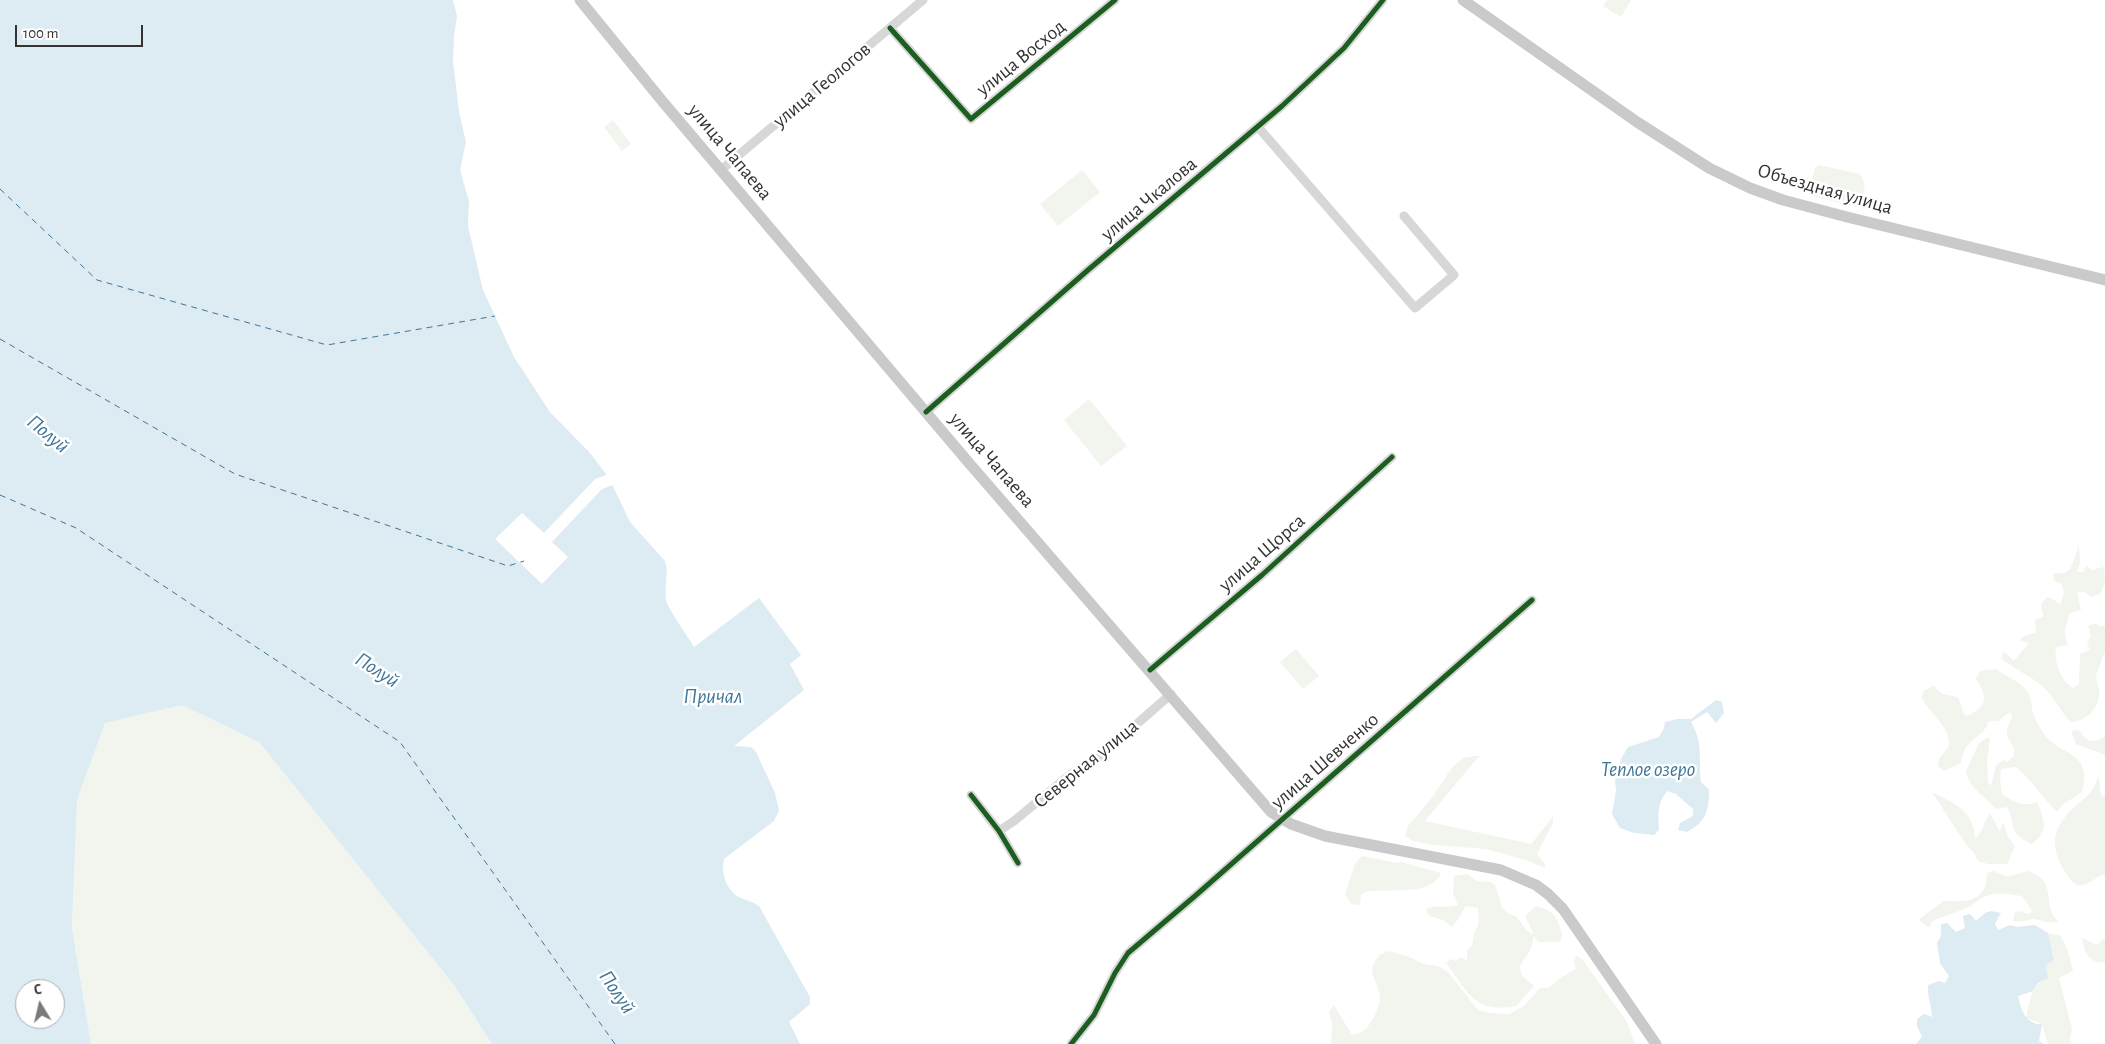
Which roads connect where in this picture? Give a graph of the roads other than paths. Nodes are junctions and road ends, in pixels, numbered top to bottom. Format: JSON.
{"nodes":[{"id":1,"x":580,"y":0,"type":"edge"},
{"id":2,"x":923,"y":0,"type":"edge"},
{"id":3,"x":1115,"y":0,"type":"edge"},
{"id":4,"x":1383,"y":0,"type":"edge"},
{"id":5,"x":1464,"y":0,"type":"edge"},
{"id":6,"x":890,"y":28,"type":"junction"},
{"id":7,"x":1258,"y":127,"type":"junction"},
{"id":8,"x":721,"y":170,"type":"junction"},
{"id":9,"x":1404,"y":216,"type":"dead end"},
{"id":10,"x":2105,"y":280,"type":"edge"},
{"id":11,"x":926,"y":412,"type":"junction"},
{"id":12,"x":1392,"y":456,"type":"dead end"},
{"id":13,"x":1532,"y":600,"type":"dead end"},
{"id":14,"x":1150,"y":670,"type":"junction"},
{"id":15,"x":1171,"y":694,"type":"junction"},
{"id":16,"x":971,"y":795,"type":"dead end"},
{"id":17,"x":1282,"y":819,"type":"junction"},
{"id":18,"x":999,"y":831,"type":"junction"},
{"id":19,"x":1018,"y":864,"type":"dead end"},
{"id":20,"x":1071,"y":1044,"type":"edge"},
{"id":21,"x":1656,"y":1044,"type":"edge"}],
"edges":[{"from":1,"to":8,"type":"main road","name":"улица Чапаева"},
{"from":2,"to":6,"type":"street","name":"улица Геологов"},
{"from":3,"to":6,"type":"street","name":"улица Восход"},
{"from":4,"to":7,"type":"street","name":"улица Чкалова"},
{"from":5,"to":10,"type":"main road","name":"Объездная улица"},
{"from":6,"to":8,"type":"street","name":"улица Геологов"},
{"from":7,"to":9,"type":"street"},
{"from":7,"to":11,"type":"street","name":"улица Чкалова"},
{"from":8,"to":11,"type":"main road","name":"улица Чапаева"},
{"from":11,"to":14,"type":"main road","name":"улица Чапаева"},
{"from":12,"to":14,"type":"street","name":"улица Щорса"},
{"from":13,"to":17,"type":"street","name":"улица Шевченко"},
{"from":14,"to":15,"type":"main road","name":"улица Чапаева"},
{"from":15,"to":17,"type":"main road","name":"улица Чапаева"},
{"from":15,"to":18,"type":"street","name":"Северная улица"},
{"from":16,"to":18,"type":"street"},
{"from":17,"to":20,"type":"street","name":"улица Шевченко"},
{"from":17,"to":21,"type":"main road","name":"улица Чапаева"},
{"from":18,"to":19,"type":"street"}]}
